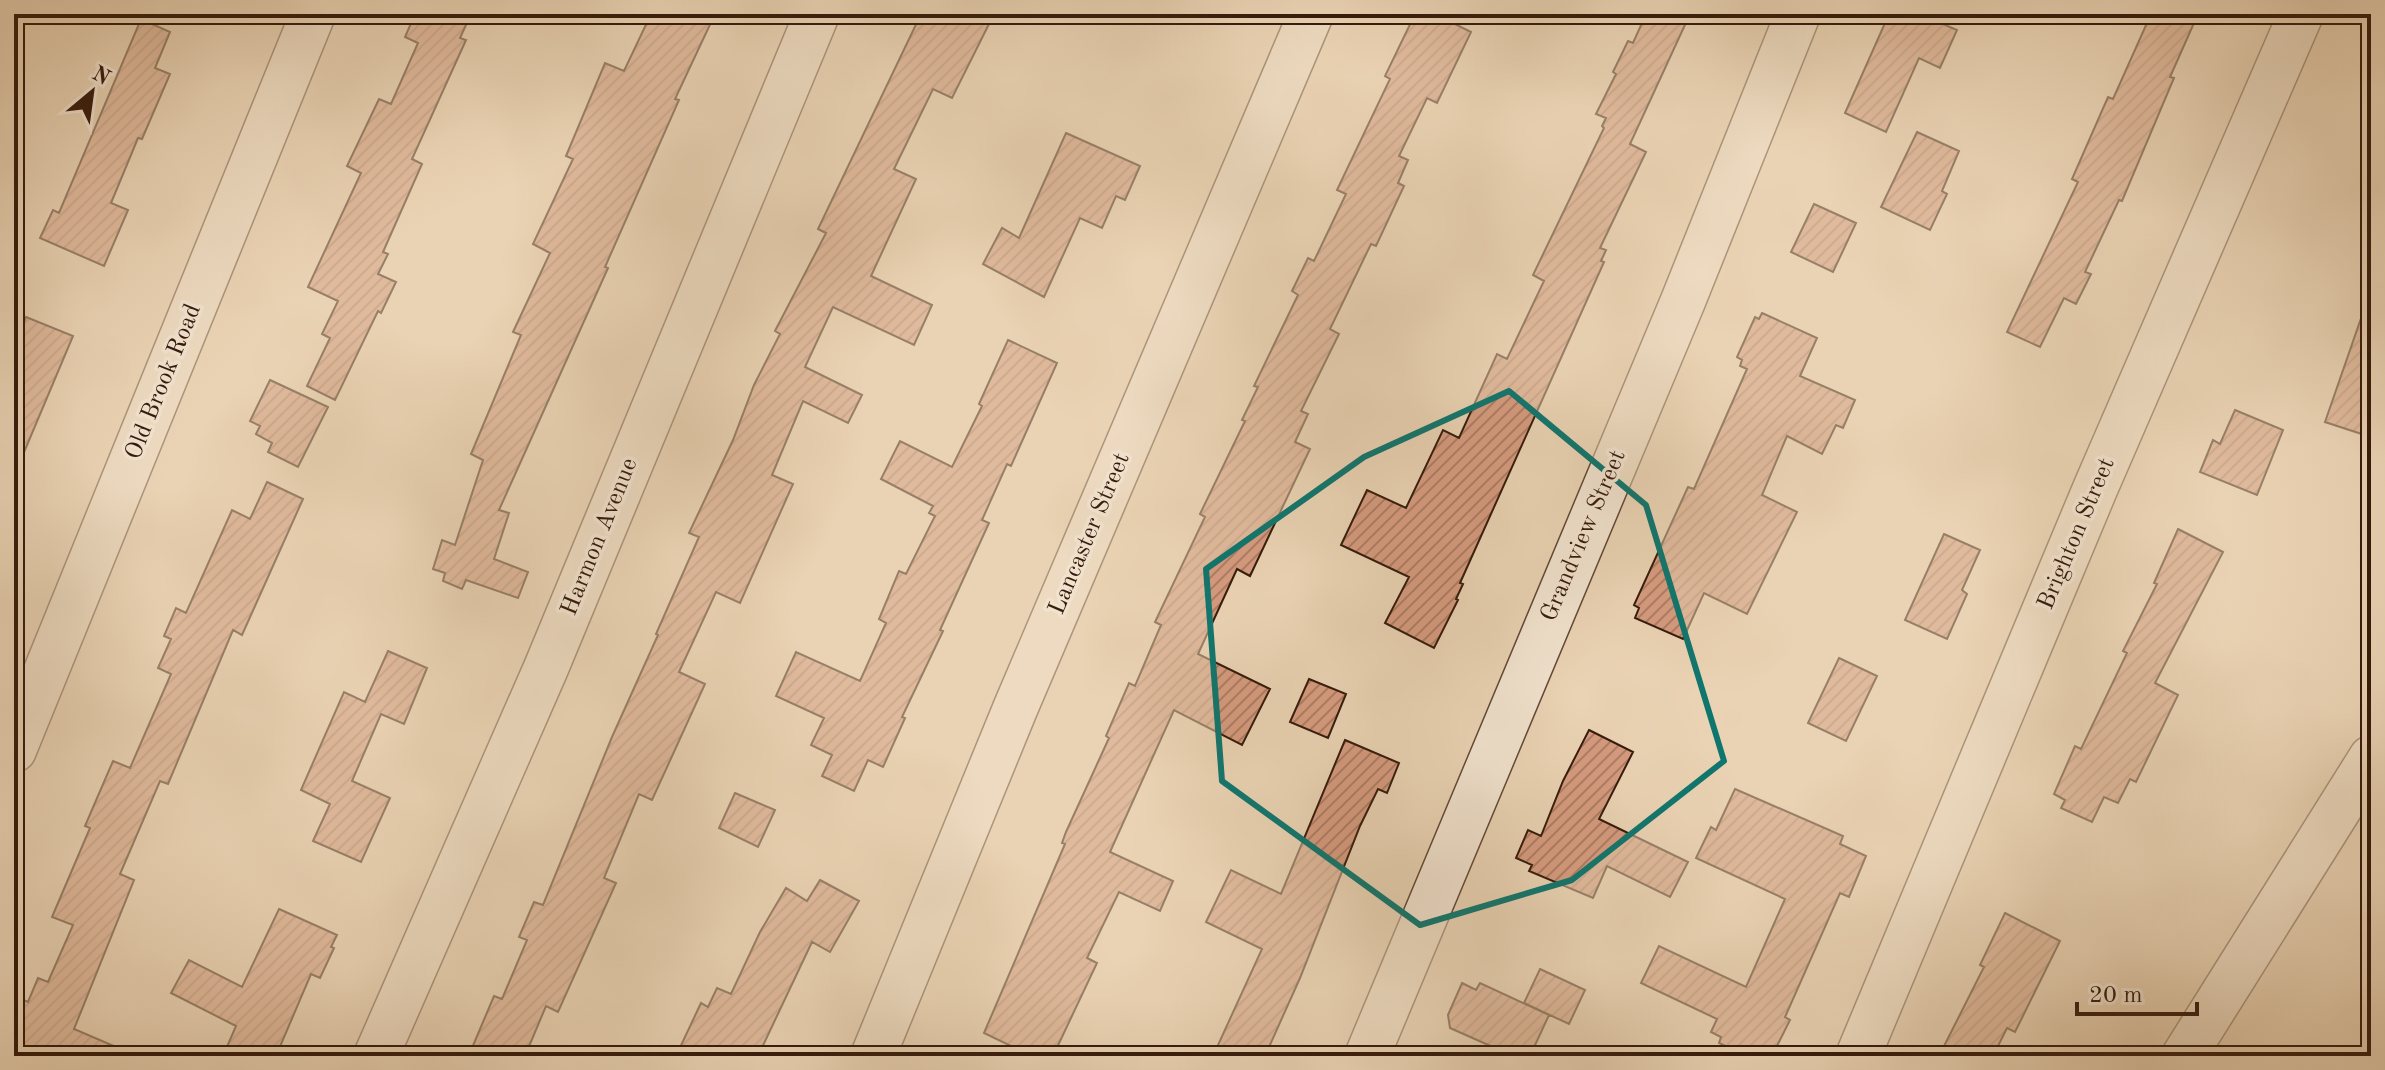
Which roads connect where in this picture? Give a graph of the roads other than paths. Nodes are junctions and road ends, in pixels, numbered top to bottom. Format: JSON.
{"nodes":[{"id":1,"x":313,"y":14,"type":"edge"},
{"id":2,"x":817,"y":14,"type":"edge"},
{"id":3,"x":1311,"y":14,"type":"edge"},
{"id":4,"x":1798,"y":14,"type":"edge"},
{"id":5,"x":2301,"y":14,"type":"edge"},
{"id":6,"x":14,"y":750,"type":"edge"},
{"id":7,"x":2371,"y":758,"type":"edge"},
{"id":8,"x":376,"y":1056,"type":"edge"},
{"id":9,"x":873,"y":1056,"type":"edge"},
{"id":10,"x":1367,"y":1056,"type":"edge"},
{"id":11,"x":1858,"y":1056,"type":"edge"},
{"id":12,"x":2184,"y":1056,"type":"edge"}],
"edges":[{"from":1,"to":6,"type":"street","name":"Old Brook Road"},
{"from":2,"to":8,"type":"street","name":"Harmon Avenue"},
{"from":3,"to":9,"type":"street","name":"Lancaster Street"},
{"from":4,"to":10,"type":"street","name":"Grandview Street"},
{"from":5,"to":11,"type":"street","name":"Brighton Street"},
{"from":7,"to":12,"type":"street"}]}
